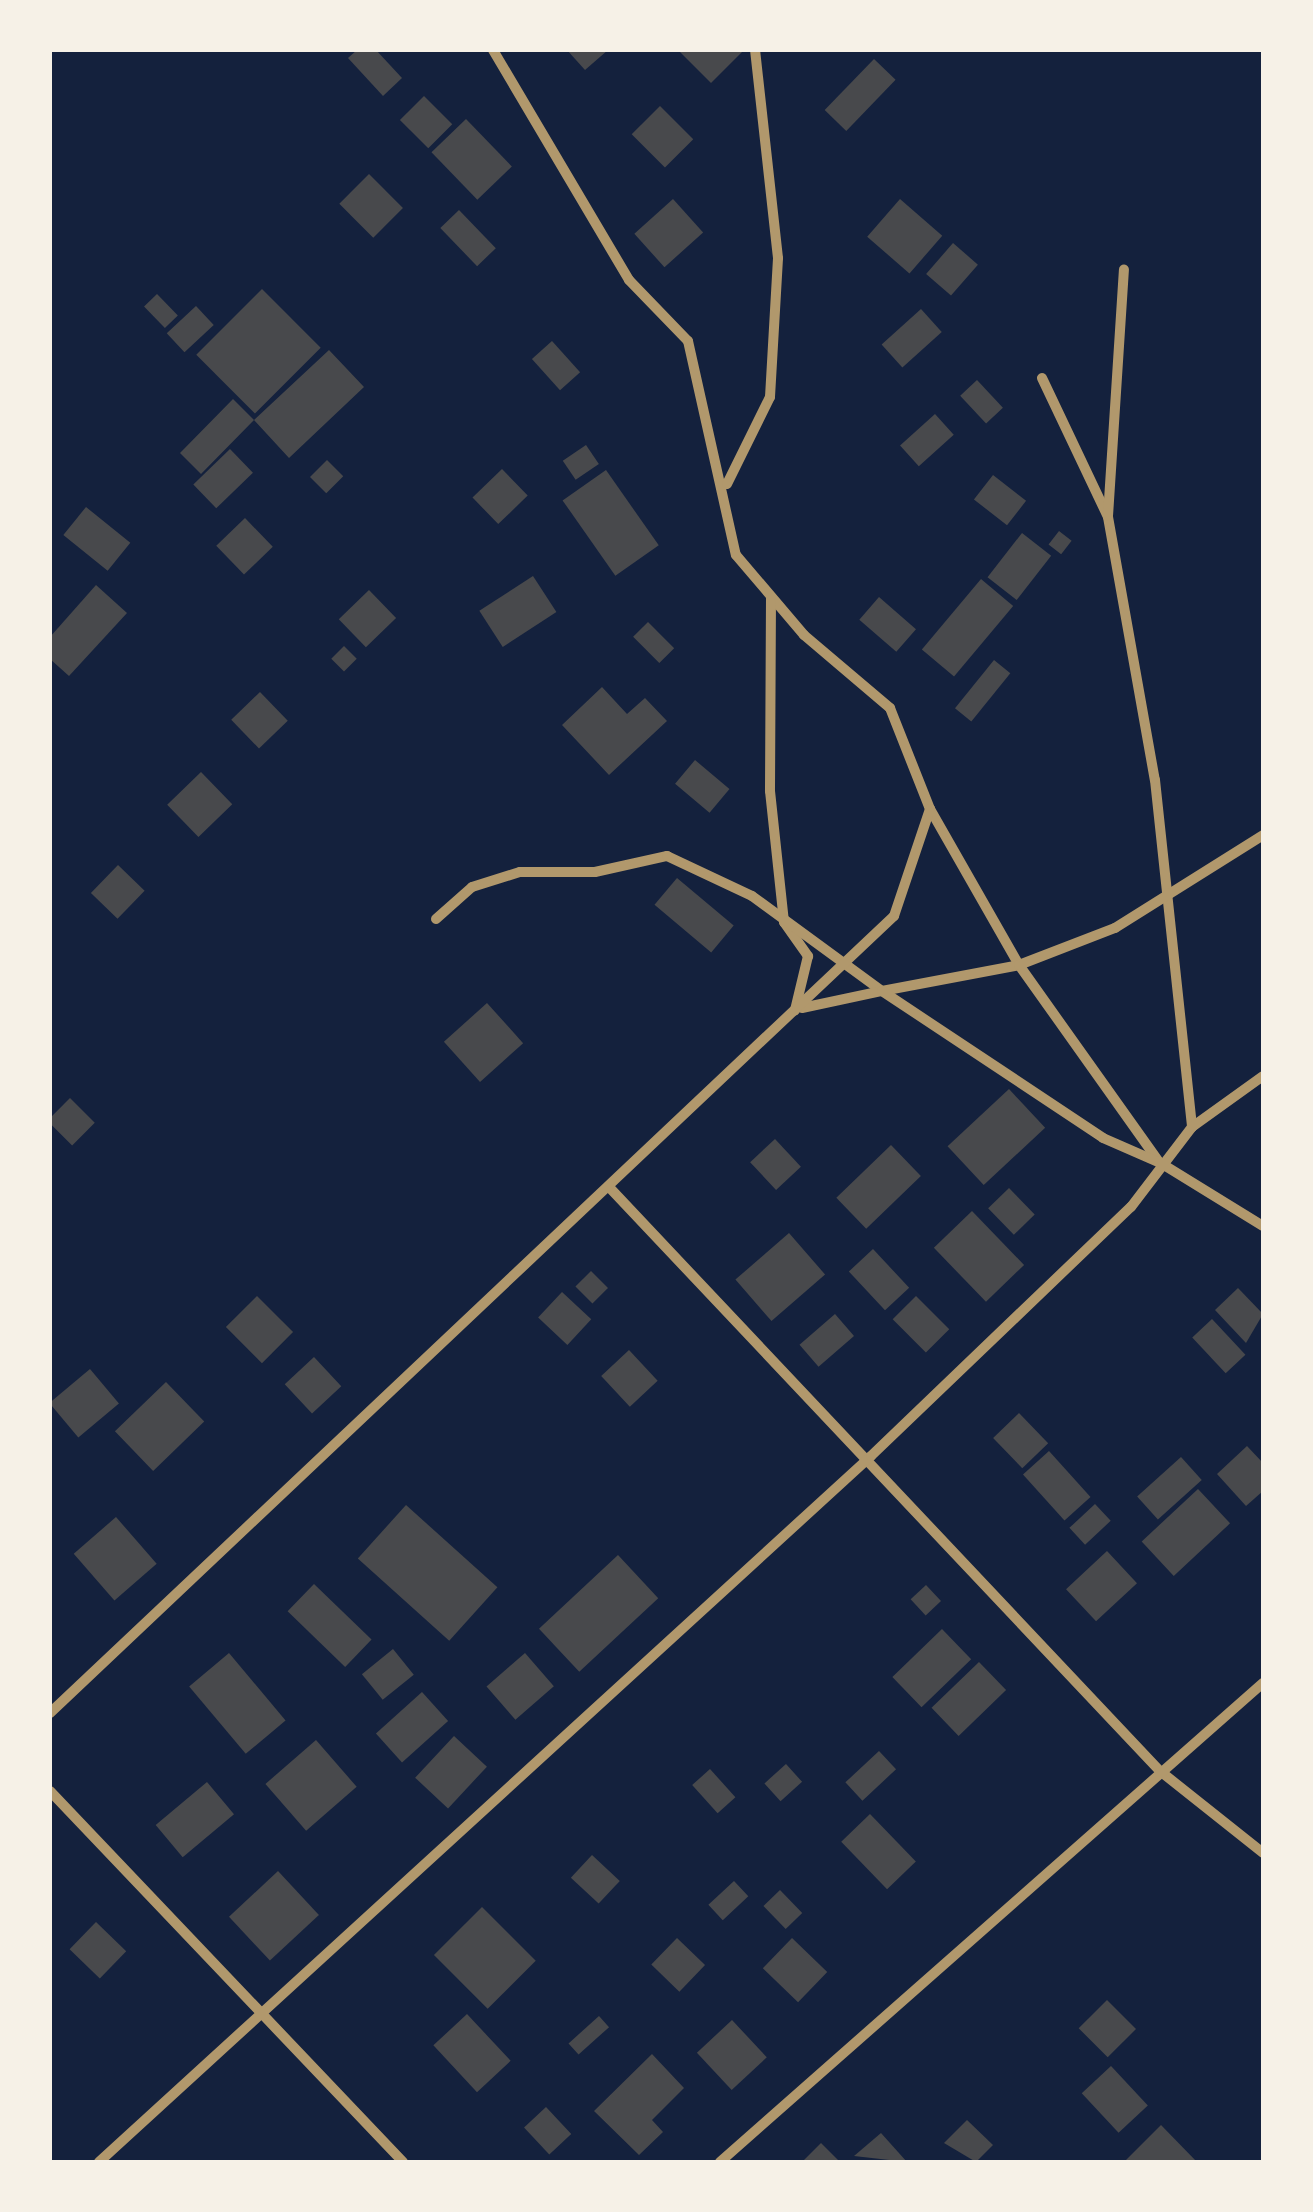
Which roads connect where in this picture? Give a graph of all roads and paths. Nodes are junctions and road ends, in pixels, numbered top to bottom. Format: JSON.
{"nodes":[{"id":1,"x":494,"y":50,"type":"edge"},
{"id":2,"x":754,"y":50,"type":"edge"},
{"id":3,"x":1124,"y":270,"type":"dead end"},
{"id":4,"x":1042,"y":378,"type":"dead end"},
{"id":5,"x":727,"y":484,"type":"junction"},
{"id":6,"x":1108,"y":517,"type":"junction"},
{"id":7,"x":771,"y":596,"type":"junction"},
{"id":8,"x":930,"y":809,"type":"junction"},
{"id":9,"x":1263,"y":835,"type":"edge"},
{"id":10,"x":1168,"y":895,"type":"junction"},
{"id":11,"x":436,"y":918,"type":"dead end"},
{"id":12,"x":784,"y":922,"type":"junction"},
{"id":13,"x":843,"y":965,"type":"junction"},
{"id":14,"x":1019,"y":965,"type":"junction"},
{"id":15,"x":882,"y":991,"type":"junction"},
{"id":16,"x":794,"y":1011,"type":"junction"},
{"id":17,"x":1263,"y":1076,"type":"edge"},
{"id":18,"x":1192,"y":1127,"type":"junction"},
{"id":19,"x":1159,"y":1162,"type":"junction"},
{"id":20,"x":609,"y":1187,"type":"junction"},
{"id":21,"x":1263,"y":1226,"type":"edge"},
{"id":22,"x":871,"y":1456,"type":"junction"},
{"id":23,"x":1263,"y":1683,"type":"edge"},
{"id":24,"x":50,"y":1713,"type":"edge"},
{"id":25,"x":1160,"y":1771,"type":"junction"},
{"id":26,"x":50,"y":1791,"type":"edge"},
{"id":27,"x":1263,"y":1853,"type":"edge"},
{"id":28,"x":258,"y":2014,"type":"junction"},
{"id":29,"x":99,"y":2162,"type":"edge"},
{"id":30,"x":403,"y":2162,"type":"edge"},
{"id":31,"x":720,"y":2162,"type":"edge"}],
"edges":[{"from":1,"to":5,"type":"street"},
{"from":2,"to":5,"type":"street"},
{"from":3,"to":6,"type":"street"},
{"from":4,"to":6,"type":"street"},
{"from":5,"to":7,"type":"street"},
{"from":6,"to":10,"type":"street"},
{"from":7,"to":8,"type":"street"},
{"from":7,"to":12,"type":"street"},
{"from":8,"to":13,"type":"street"},
{"from":8,"to":14,"type":"street"},
{"from":9,"to":10,"type":"street"},
{"from":10,"to":14,"type":"street"},
{"from":10,"to":18,"type":"street"},
{"from":11,"to":12,"type":"street"},
{"from":12,"to":13,"type":"street"},
{"from":12,"to":16,"type":"street"},
{"from":13,"to":15,"type":"street"},
{"from":13,"to":16,"type":"street"},
{"from":14,"to":15,"type":"street"},
{"from":14,"to":19,"type":"street"},
{"from":15,"to":16,"type":"street"},
{"from":15,"to":19,"type":"street"},
{"from":16,"to":20,"type":"street"},
{"from":17,"to":18,"type":"street"},
{"from":18,"to":19,"type":"street"},
{"from":19,"to":21,"type":"street"},
{"from":19,"to":22,"type":"street"},
{"from":20,"to":22,"type":"street"},
{"from":20,"to":24,"type":"street"},
{"from":22,"to":25,"type":"street"},
{"from":22,"to":28,"type":"street"},
{"from":23,"to":25,"type":"street"},
{"from":25,"to":27,"type":"street"},
{"from":25,"to":31,"type":"street"},
{"from":26,"to":28,"type":"street"},
{"from":28,"to":29,"type":"street"},
{"from":28,"to":30,"type":"street"}]}
